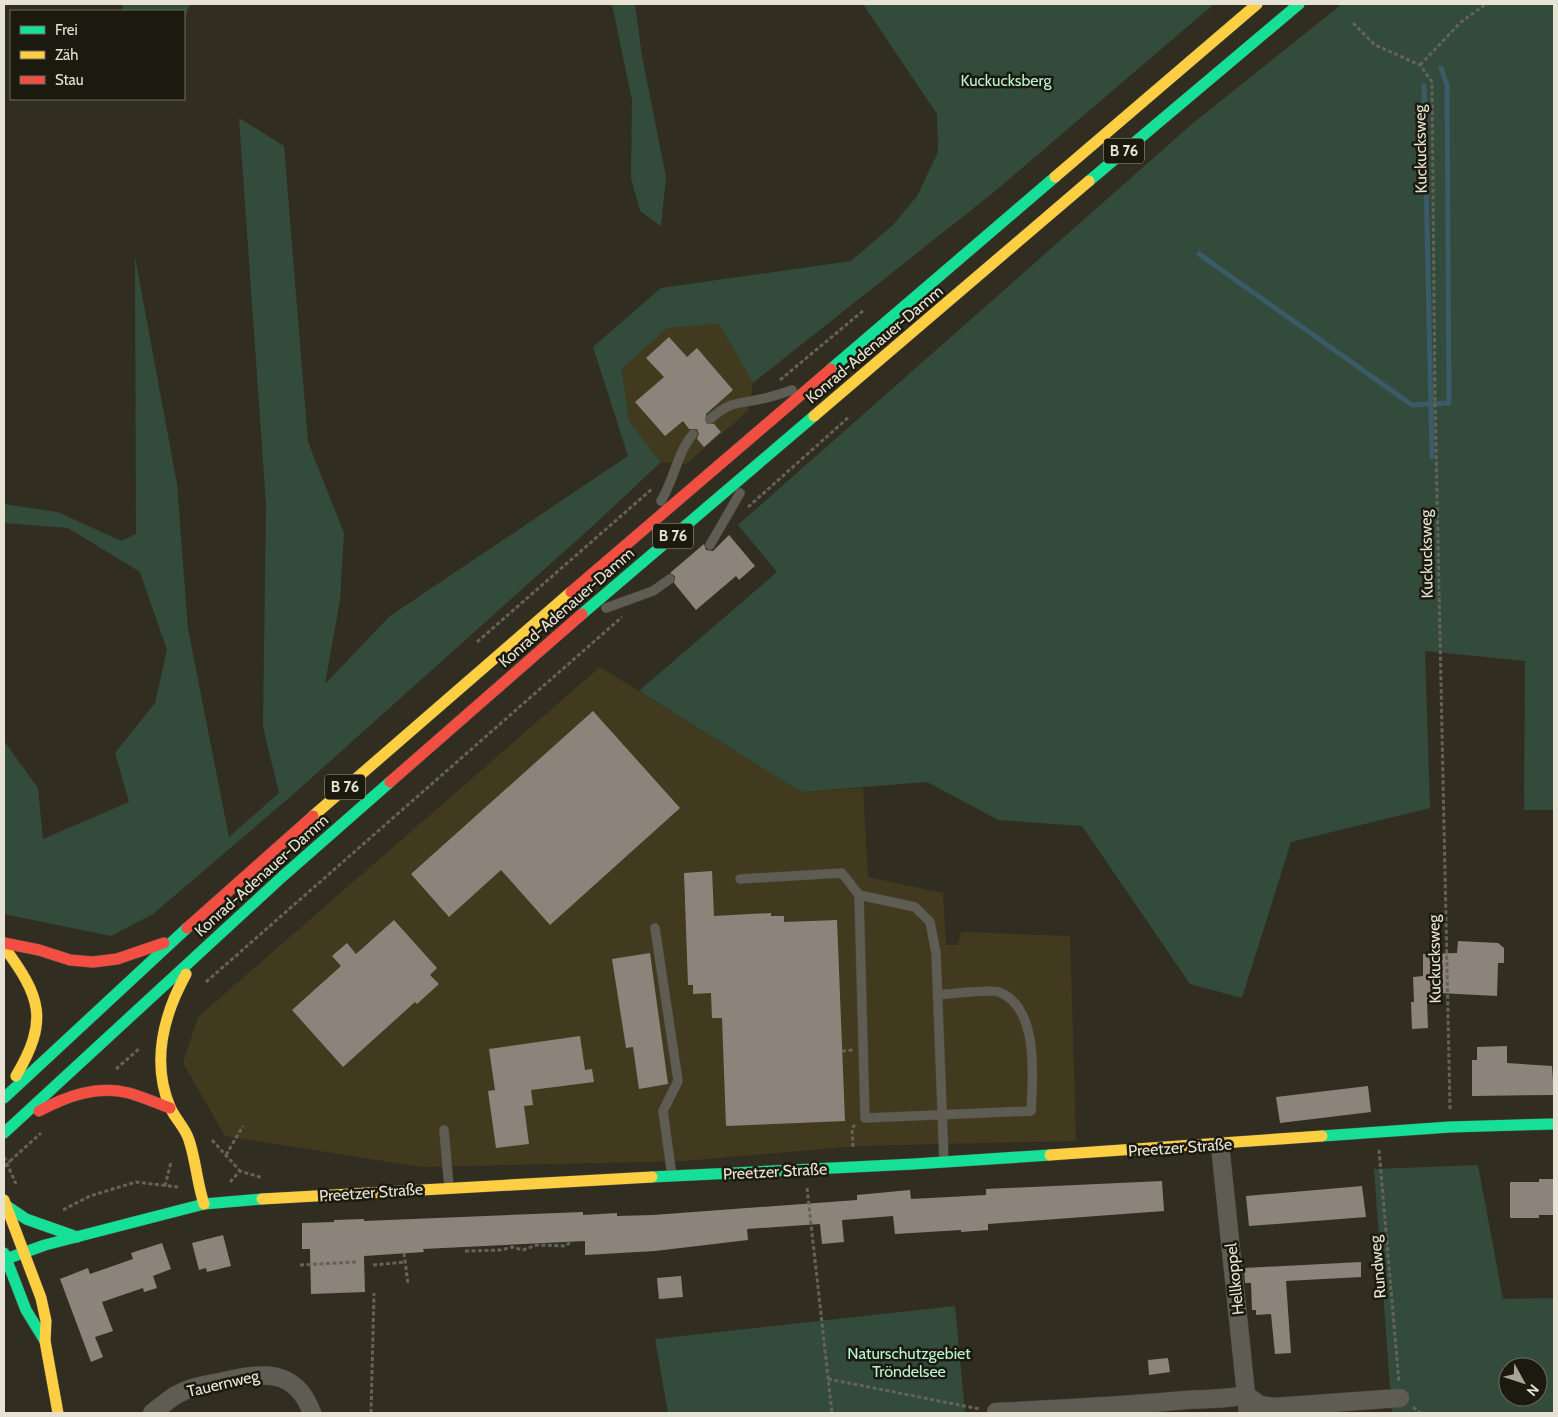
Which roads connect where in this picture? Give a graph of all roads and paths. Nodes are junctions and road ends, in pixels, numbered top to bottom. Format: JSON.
{"nodes":[{"id":1,"x":1257,"y":4,"type":"edge"},
{"id":2,"x":1298,"y":4,"type":"edge"},
{"id":3,"x":1486,"y":4,"type":"edge"},
{"id":4,"x":1353,"y":23,"type":"dead end"},
{"id":5,"x":1420,"y":65,"type":"junction"},
{"id":6,"x":818,"y":380,"type":"junction"},
{"id":7,"x":710,"y":419,"type":"dead end"},
{"id":8,"x":693,"y":434,"type":"dead end"},
{"id":9,"x":761,"y":461,"type":"junction"},
{"id":10,"x":645,"y":528,"type":"junction"},
{"id":11,"x":710,"y":544,"type":"dead end"},
{"id":12,"x":670,"y":578,"type":"dead end"},
{"id":13,"x":586,"y":610,"type":"junction"},
{"id":14,"x":740,"y":879,"type":"dead end"},
{"id":15,"x":860,"y":895,"type":"junction"},
{"id":16,"x":655,"y":928,"type":"dead end"},
{"id":17,"x":175,"y":939,"type":"junction"},
{"id":18,"x":4,"y":943,"type":"edge"},
{"id":19,"x":4,"y":948,"type":"edge"},
{"id":20,"x":199,"y":953,"type":"junction"},
{"id":21,"x":938,"y":995,"type":"junction"},
{"id":22,"x":162,"y":1031,"type":"junction"},
{"id":23,"x":102,"y":1090,"type":"junction"},
{"id":24,"x":4,"y":1094,"type":"edge"},
{"id":25,"x":4,"y":1098,"type":"edge"},
{"id":26,"x":170,"y":1108,"type":"junction"},
{"id":27,"x":942,"y":1114,"type":"junction"},
{"id":28,"x":866,"y":1118,"type":"junction"},
{"id":29,"x":13,"y":1124,"type":"junction"},
{"id":30,"x":1554,"y":1124,"type":"edge"},
{"id":31,"x":242,"y":1126,"type":"dead end"},
{"id":32,"x":1450,"y":1127,"type":"junction"},
{"id":33,"x":44,"y":1130,"type":"dead end"},
{"id":34,"x":444,"y":1130,"type":"dead end"},
{"id":35,"x":4,"y":1133,"type":"edge"},
{"id":36,"x":1378,"y":1133,"type":"junction"},
{"id":37,"x":1220,"y":1144,"type":"junction"},
{"id":38,"x":169,"y":1155,"type":"dead end"},
{"id":39,"x":226,"y":1155,"type":"dead end"},
{"id":40,"x":4,"y":1158,"type":"edge"},
{"id":41,"x":944,"y":1162,"type":"junction"},
{"id":42,"x":4,"y":1168,"type":"edge"},
{"id":43,"x":853,"y":1168,"type":"junction"},
{"id":44,"x":805,"y":1170,"type":"junction"},
{"id":45,"x":672,"y":1176,"type":"junction"},
{"id":46,"x":165,"y":1186,"type":"junction"},
{"id":47,"x":17,"y":1187,"type":"dead end"},
{"id":48,"x":450,"y":1187,"type":"junction"},
{"id":49,"x":198,"y":1189,"type":"junction"},
{"id":50,"x":5,"y":1203,"type":"edge"},
{"id":51,"x":204,"y":1204,"type":"junction"},
{"id":52,"x":59,"y":1211,"type":"dead end"},
{"id":53,"x":77,"y":1237,"type":"junction"},
{"id":54,"x":570,"y":1242,"type":"dead end"},
{"id":55,"x":465,"y":1251,"type":"dead end"},
{"id":56,"x":25,"y":1252,"type":"junction"},
{"id":57,"x":404,"y":1253,"type":"dead end"},
{"id":58,"x":4,"y":1257,"type":"edge"},
{"id":59,"x":356,"y":1262,"type":"dead end"},
{"id":60,"x":406,"y":1262,"type":"junction"},
{"id":61,"x":300,"y":1265,"type":"dead end"},
{"id":62,"x":373,"y":1265,"type":"dead end"},
{"id":63,"x":408,"y":1284,"type":"dead end"},
{"id":64,"x":374,"y":1294,"type":"dead end"},
{"id":65,"x":45,"y":1341,"type":"junction"},
{"id":66,"x":828,"y":1379,"type":"junction"},
{"id":67,"x":1246,"y":1394,"type":"junction"},
{"id":68,"x":1400,"y":1398,"type":"joint"},
{"id":69,"x":996,"y":1412,"type":"joint"},
{"id":70,"x":58,"y":1413,"type":"edge"},
{"id":71,"x":152,"y":1413,"type":"edge"},
{"id":72,"x":312,"y":1413,"type":"edge"},
{"id":73,"x":371,"y":1413,"type":"edge"},
{"id":74,"x":832,"y":1413,"type":"edge"},
{"id":75,"x":1248,"y":1413,"type":"edge"}],
"edges":[{"from":1,"to":6,"type":"main road","name":"Konrad-Adenauer-Damm","number":"B 76"},
{"from":2,"to":9,"type":"main road","name":"Konrad-Adenauer-Damm","number":"B 76"},
{"from":3,"to":5,"type":"path"},
{"from":4,"to":5,"type":"path"},
{"from":5,"to":32,"type":"path","name":"Kuckucksweg"},
{"from":6,"to":7,"type":"lane"},
{"from":6,"to":10,"type":"main road","name":"Konrad-Adenauer-Damm","number":"B 76"},
{"from":8,"to":10,"type":"lane"},
{"from":9,"to":11,"type":"lane"},
{"from":9,"to":13,"type":"main road","name":"Konrad-Adenauer-Damm","number":"B 76"},
{"from":10,"to":17,"type":"main road","name":"Konrad-Adenauer-Damm","number":"B 76"},
{"from":12,"to":13,"type":"lane"},
{"from":13,"to":20,"type":"main road","name":"Konrad-Adenauer-Damm","number":"B 76"},
{"from":14,"to":15,"type":"lane"},
{"from":15,"to":21,"type":"lane"},
{"from":15,"to":28,"type":"lane"},
{"from":16,"to":45,"type":"lane"},
{"from":17,"to":18,"type":"main road"},
{"from":17,"to":25,"type":"main road","name":"Konrad-Adenauer-Damm","number":"B 76"},
{"from":19,"to":24,"type":"main road"},
{"from":20,"to":22,"type":"main road"},
{"from":20,"to":29,"type":"main road","name":"Konrad-Adenauer-Damm","number":"B 76"},
{"from":21,"to":27,"type":"lane"},
{"from":21,"to":27,"type":"lane"},
{"from":22,"to":23,"type":"path"},
{"from":22,"to":26,"type":"main road"},
{"from":23,"to":26,"type":"main road"},
{"from":23,"to":29,"type":"main road"},
{"from":26,"to":49,"type":"main road"},
{"from":27,"to":28,"type":"lane"},
{"from":27,"to":41,"type":"lane"},
{"from":28,"to":43,"type":"path"},
{"from":29,"to":35,"type":"main road","name":"Konrad-Adenauer-Damm","number":"B 76"},
{"from":30,"to":32,"type":"main road","name":"Preetzer Straße"},
{"from":31,"to":39,"type":"path"},
{"from":32,"to":36,"type":"main road","name":"Preetzer Straße"},
{"from":33,"to":42,"type":"path","bridge":true},
{"from":34,"to":48,"type":"lane"},
{"from":36,"to":37,"type":"main road","name":"Preetzer Straße"},
{"from":36,"to":68,"type":"path","name":"Rundweg"},
{"from":37,"to":41,"type":"main road","name":"Preetzer Straße"},
{"from":37,"to":67,"type":"street","name":"Hellkoppel"},
{"from":38,"to":46,"type":"path"},
{"from":40,"to":47,"type":"path"},
{"from":41,"to":43,"type":"main road","name":"Preetzer Straße"},
{"from":43,"to":44,"type":"main road","name":"Preetzer Straße"},
{"from":44,"to":45,"type":"main road","name":"Preetzer Straße"},
{"from":44,"to":66,"type":"path"},
{"from":45,"to":48,"type":"main road","name":"Preetzer Straße"},
{"from":46,"to":49,"type":"path"},
{"from":46,"to":52,"type":"path"},
{"from":48,"to":51,"type":"main road","name":"Preetzer Straße"},
{"from":49,"to":51,"type":"main road"},
{"from":50,"to":53,"type":"main road"},
{"from":50,"to":56,"type":"main road"},
{"from":51,"to":53,"type":"main road","name":"Preetzer Straße"},
{"from":53,"to":56,"type":"main road","name":"Preetzer Straße"},
{"from":54,"to":55,"type":"path"},
{"from":56,"to":58,"type":"main road","name":"Preetzer Straße"},
{"from":56,"to":65,"type":"main road"},
{"from":57,"to":60,"type":"path"},
{"from":58,"to":65,"type":"main road"},
{"from":59,"to":61,"type":"path"},
{"from":60,"to":62,"type":"path"},
{"from":60,"to":63,"type":"path"},
{"from":64,"to":73,"type":"path"},
{"from":65,"to":70,"type":"main road"},
{"from":66,"to":69,"type":"path"},
{"from":66,"to":74,"type":"path"},
{"from":67,"to":68,"type":"street"},
{"from":67,"to":69,"type":"street"},
{"from":67,"to":75,"type":"street","name":"Hellkoppel"},
{"from":71,"to":72,"type":"street","name":"Tauernweg"}]}
